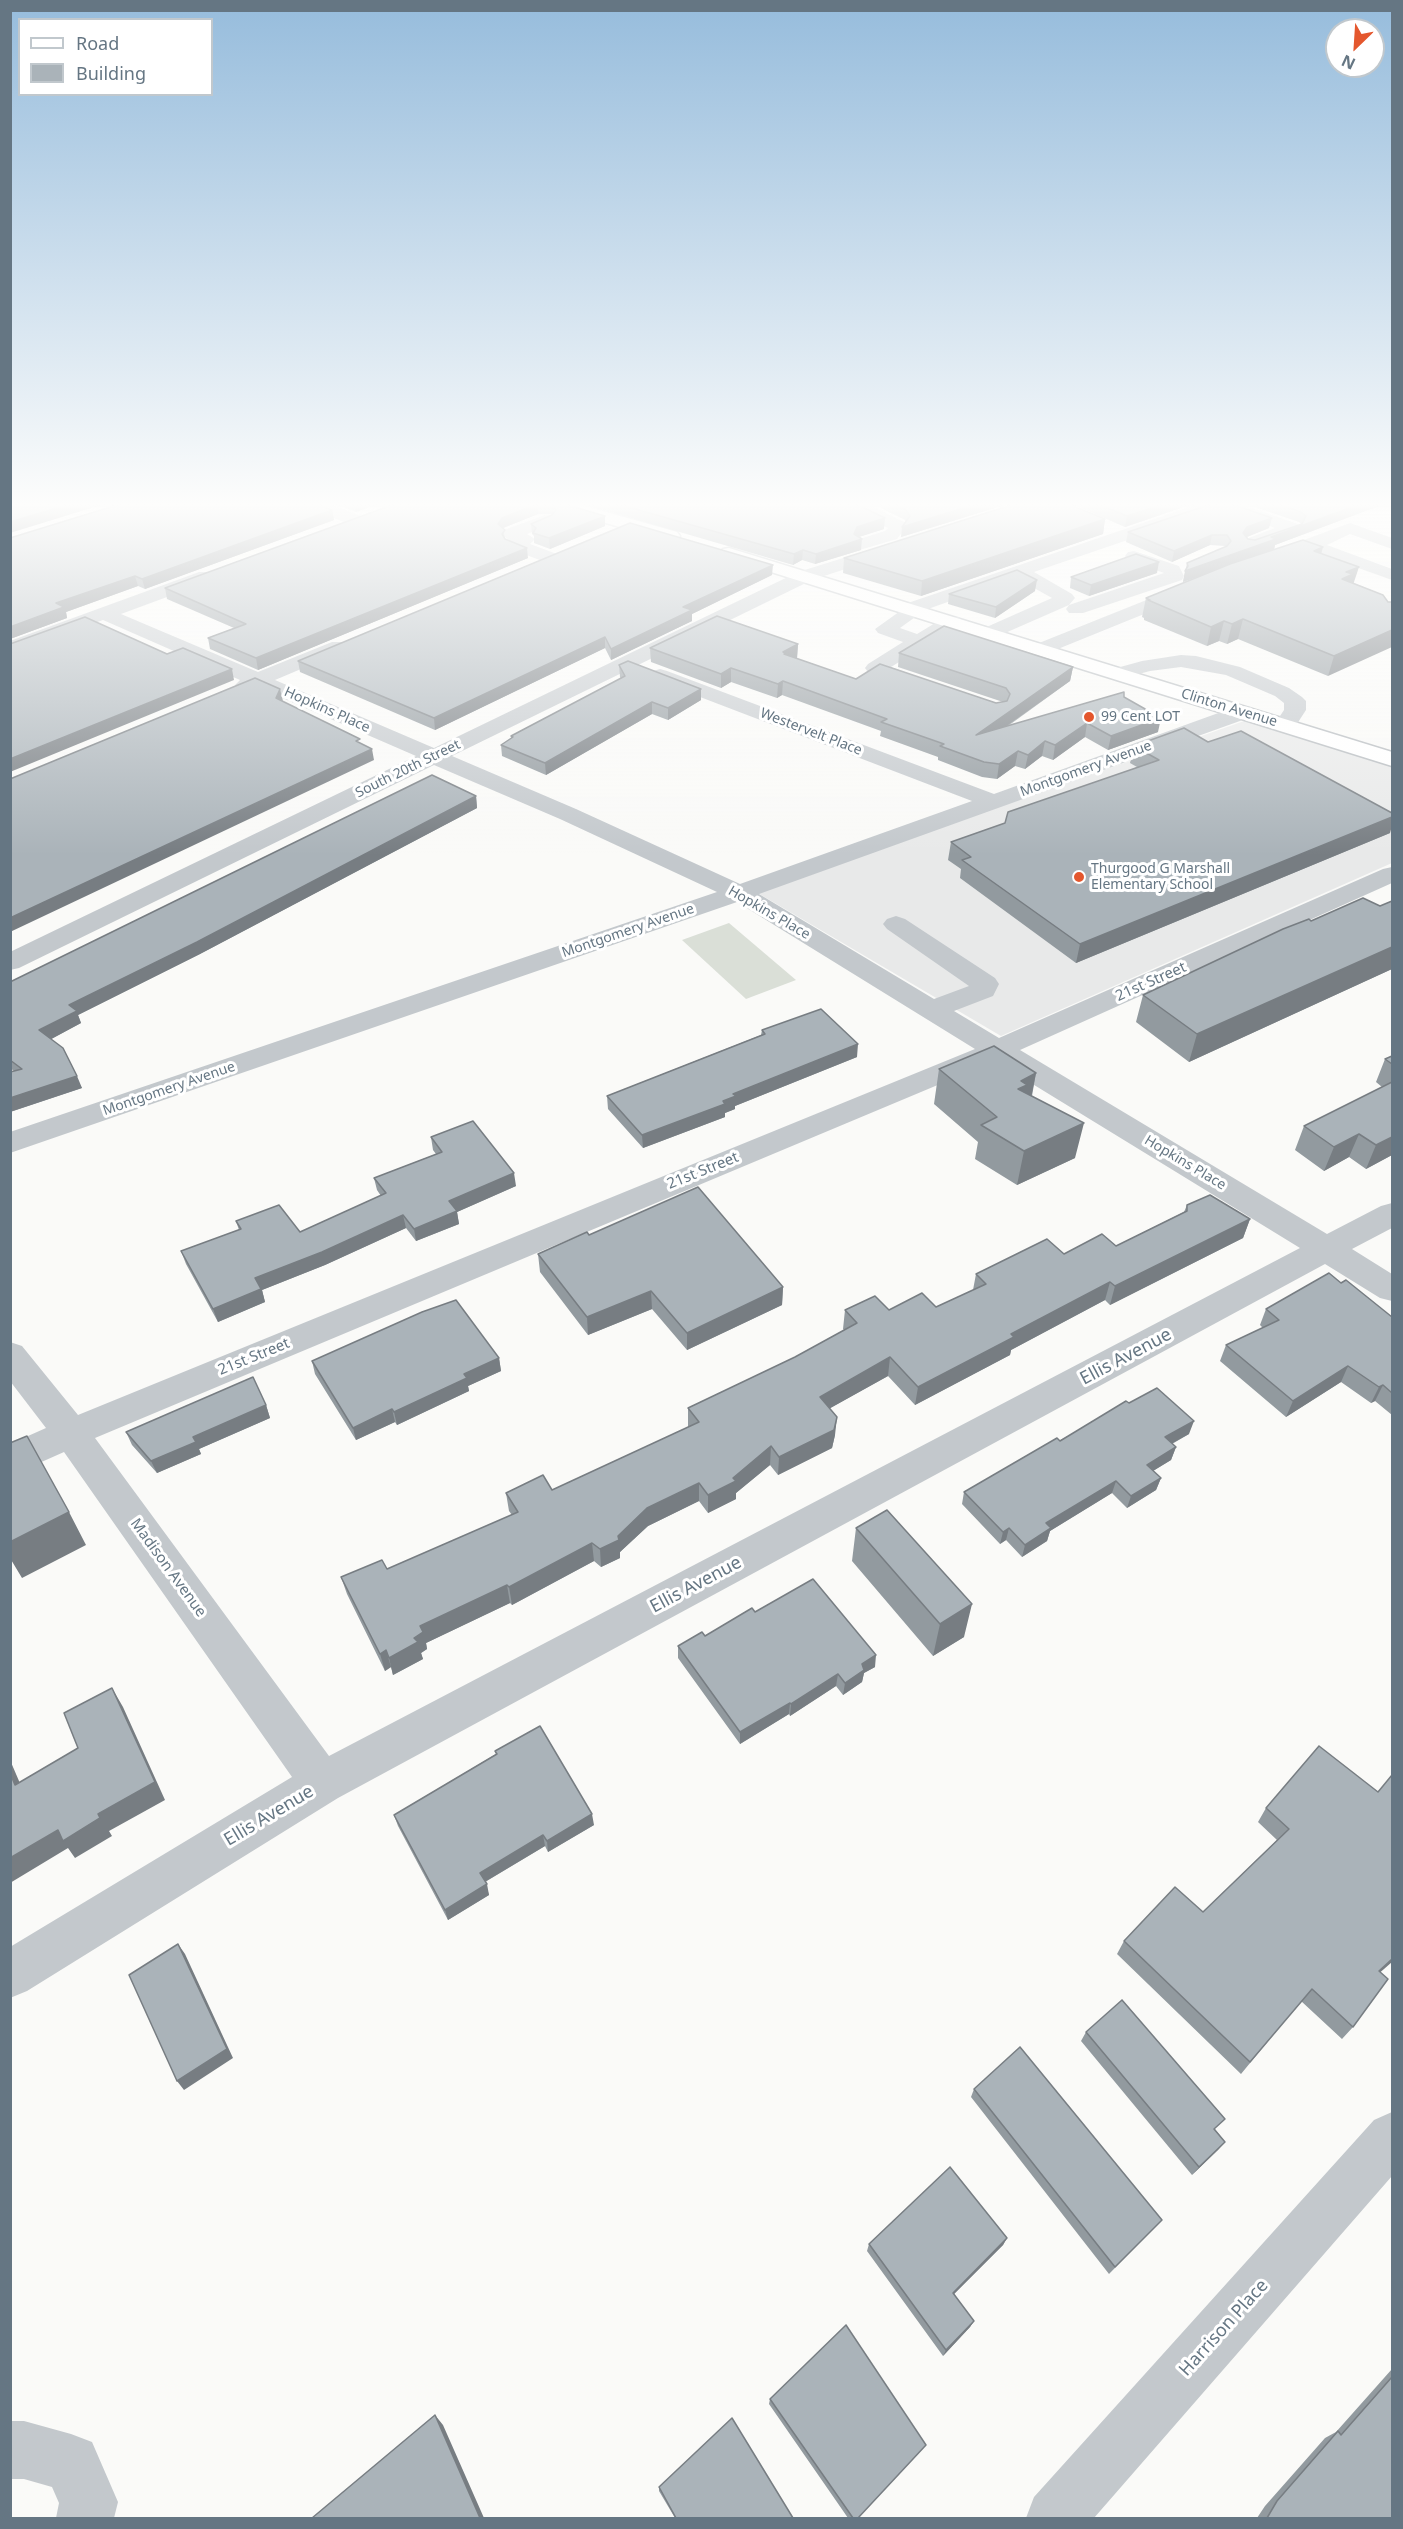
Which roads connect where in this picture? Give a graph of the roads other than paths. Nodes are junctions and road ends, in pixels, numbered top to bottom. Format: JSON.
{"nodes":[{"id":1,"x":91,"y":619,"type":"edge"},
{"id":2,"x":117,"y":619,"type":"edge"},
{"id":3,"x":709,"y":619,"type":"edge"},
{"id":4,"x":899,"y":619,"type":"edge"},
{"id":5,"x":946,"y":619,"type":"edge"},
{"id":6,"x":1029,"y":619,"type":"edge"},
{"id":7,"x":1058,"y":619,"type":"edge"},
{"id":8,"x":1115,"y":619,"type":"edge"},
{"id":9,"x":952,"y":621,"type":"junction"},
{"id":10,"x":989,"y":633,"type":"junction"},
{"id":11,"x":356,"y":639,"type":"edge"},
{"id":12,"x":1011,"y":639,"type":"junction"},
{"id":13,"x":918,"y":641,"type":"junction"},
{"id":14,"x":10,"y":648,"type":"edge"},
{"id":15,"x":1041,"y":649,"type":"junction"},
{"id":16,"x":627,"y":663,"type":"junction"},
{"id":17,"x":1120,"y":674,"type":"junction"},
{"id":18,"x":258,"y":680,"type":"junction"},
{"id":19,"x":930,"y":687,"type":"edge"},
{"id":20,"x":225,"y":693,"type":"edge"},
{"id":21,"x":1244,"y":712,"type":"junction"},
{"id":22,"x":1285,"y":725,"type":"junction"},
{"id":23,"x":434,"y":756,"type":"junction"},
{"id":24,"x":1392,"y":759,"type":"edge"},
{"id":25,"x":995,"y":802,"type":"junction"},
{"id":26,"x":1392,"y":874,"type":"edge"},
{"id":27,"x":739,"y":893,"type":"junction"},
{"id":28,"x":896,"y":924,"type":"dead end"},
{"id":29,"x":10,"y":962,"type":"edge"},
{"id":30,"x":933,"y":1009,"type":"junction"},
{"id":31,"x":997,"y":1050,"type":"junction"},
{"id":32,"x":10,"y":1143,"type":"edge"},
{"id":33,"x":1392,"y":1214,"type":"edge"},
{"id":34,"x":1328,"y":1250,"type":"junction"},
{"id":35,"x":1392,"y":1289,"type":"edge"},
{"id":36,"x":10,"y":1355,"type":"edge"},
{"id":37,"x":71,"y":1433,"type":"junction"},
{"id":38,"x":10,"y":1461,"type":"edge"},
{"id":39,"x":322,"y":1784,"type":"junction"},
{"id":40,"x":10,"y":1974,"type":"edge"},
{"id":41,"x":1392,"y":2138,"type":"edge"},
{"id":42,"x":10,"y":2450,"type":"edge"},
{"id":43,"x":85,"y":2518,"type":"edge"},
{"id":44,"x":1055,"y":2518,"type":"edge"}],
"edges":[{"from":1,"to":14,"type":"street"},
{"from":2,"to":18,"type":"street","name":"Hopkins Place"},
{"from":3,"to":16,"type":"street","name":"South 20th Street"},
{"from":4,"to":13,"type":"street"},
{"from":5,"to":9,"type":"main road","name":"Clinton Avenue"},
{"from":6,"to":10,"type":"street"},
{"from":7,"to":12,"type":"street"},
{"from":8,"to":15,"type":"street"},
{"from":9,"to":10,"type":"main road","name":"Clinton Avenue"},
{"from":9,"to":13,"type":"street"},
{"from":10,"to":12,"type":"main road","name":"Clinton Avenue"},
{"from":11,"to":18,"type":"street"},
{"from":12,"to":15,"type":"main road","name":"Clinton Avenue"},
{"from":13,"to":19,"type":"street"},
{"from":15,"to":17,"type":"main road","name":"Clinton Avenue"},
{"from":16,"to":23,"type":"street","name":"South 20th Street"},
{"from":16,"to":25,"type":"street","name":"Westervelt Place"},
{"from":17,"to":21,"type":"main road","name":"Clinton Avenue"},
{"from":17,"to":22,"type":"street"},
{"from":18,"to":20,"type":"street"},
{"from":18,"to":23,"type":"street","name":"Hopkins Place"},
{"from":21,"to":22,"type":"main road","name":"Clinton Avenue"},
{"from":21,"to":25,"type":"street","name":"Montgomery Avenue"},
{"from":22,"to":24,"type":"main road","name":"Clinton Avenue"},
{"from":23,"to":27,"type":"street","name":"Hopkins Place"},
{"from":23,"to":29,"type":"street","name":"South 20th Street"},
{"from":25,"to":27,"type":"street","name":"Montgomery Avenue"},
{"from":26,"to":31,"type":"street","name":"21st Street"},
{"from":27,"to":30,"type":"street","name":"Hopkins Place"},
{"from":27,"to":32,"type":"street","name":"Montgomery Avenue"},
{"from":28,"to":30,"type":"street"},
{"from":30,"to":31,"type":"street","name":"Hopkins Place"},
{"from":31,"to":34,"type":"street","name":"Hopkins Place"},
{"from":31,"to":37,"type":"street","name":"21st Street"},
{"from":33,"to":34,"type":"street","name":"Ellis Avenue"},
{"from":34,"to":35,"type":"street","name":"Hopkins Place"},
{"from":34,"to":39,"type":"street","name":"Ellis Avenue"},
{"from":36,"to":37,"type":"street","name":"Madison Avenue"},
{"from":37,"to":38,"type":"street","name":"21st Street"},
{"from":37,"to":39,"type":"street","name":"Madison Avenue"},
{"from":39,"to":40,"type":"street","name":"Ellis Avenue"},
{"from":41,"to":44,"type":"street","name":"Harrison Place"},
{"from":42,"to":43,"type":"street"}]}
